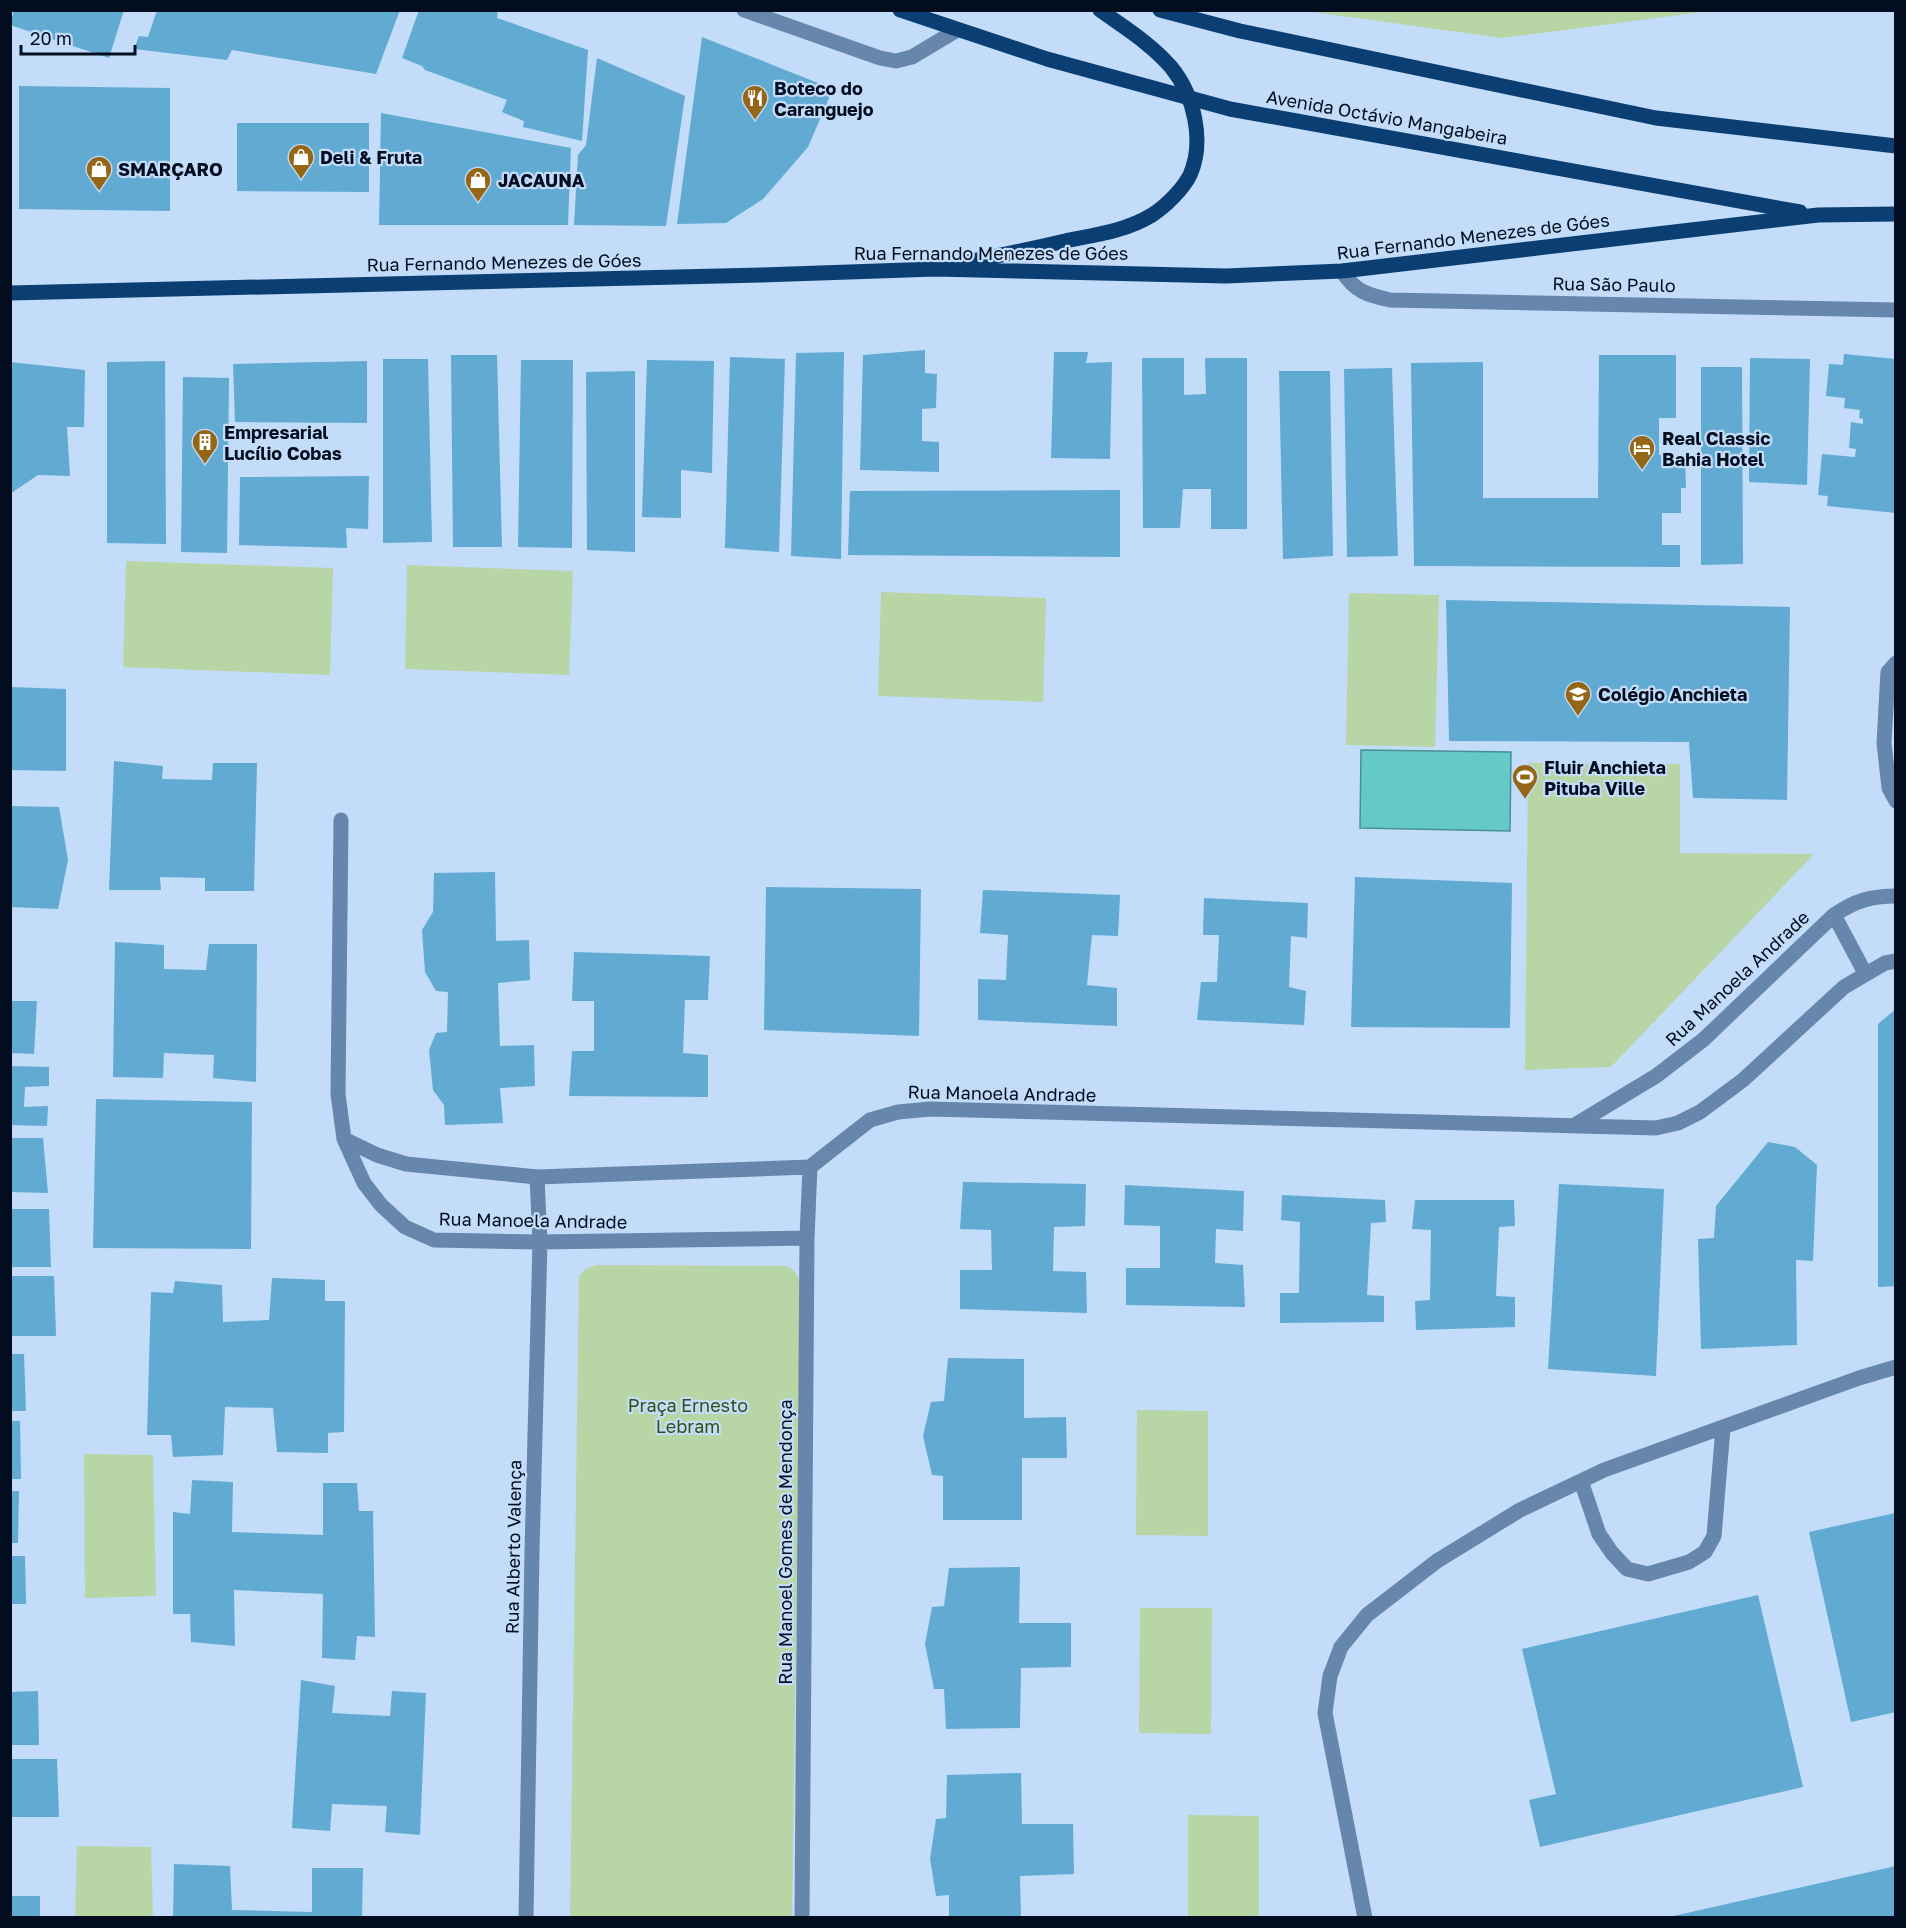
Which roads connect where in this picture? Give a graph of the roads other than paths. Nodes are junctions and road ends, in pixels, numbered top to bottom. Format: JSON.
{"nodes":[{"id":1,"x":744,"y":10,"type":"edge"},
{"id":2,"x":900,"y":10,"type":"edge"},
{"id":3,"x":1100,"y":10,"type":"edge"},
{"id":4,"x":1160,"y":10,"type":"edge"},
{"id":5,"x":957,"y":30,"type":"junction"},
{"id":6,"x":1189,"y":98,"type":"junction"},
{"id":7,"x":1896,"y":146,"type":"edge"},
{"id":8,"x":1896,"y":214,"type":"edge"},
{"id":9,"x":1818,"y":215,"type":"junction"},
{"id":10,"x":936,"y":269,"type":"junction"},
{"id":11,"x":1342,"y":271,"type":"junction"},
{"id":12,"x":10,"y":293,"type":"edge"},
{"id":13,"x":1896,"y":310,"type":"edge"},
{"id":14,"x":1896,"y":663,"type":"edge"},
{"id":15,"x":1896,"y":801,"type":"edge"},
{"id":16,"x":340,"y":820,"type":"dead end"},
{"id":17,"x":1896,"y":896,"type":"edge"},
{"id":18,"x":1834,"y":915,"type":"junction"},
{"id":19,"x":1896,"y":961,"type":"edge"},
{"id":20,"x":1865,"y":973,"type":"junction"},
{"id":21,"x":1575,"y":1125,"type":"junction"},
{"id":22,"x":344,"y":1139,"type":"junction"},
{"id":23,"x":810,"y":1167,"type":"junction"},
{"id":24,"x":537,"y":1177,"type":"junction"},
{"id":25,"x":807,"y":1238,"type":"junction"},
{"id":26,"x":540,"y":1242,"type":"junction"},
{"id":27,"x":1896,"y":1367,"type":"edge"},
{"id":28,"x":1723,"y":1428,"type":"junction"},
{"id":29,"x":1581,"y":1481,"type":"junction"},
{"id":30,"x":526,"y":1917,"type":"edge"},
{"id":31,"x":801,"y":1917,"type":"edge"},
{"id":32,"x":1365,"y":1917,"type":"edge"}],
"edges":[{"from":1,"to":5,"type":"street"},
{"from":2,"to":5,"type":"main road","name":"Avenida Octávio Mangabeira"},
{"from":3,"to":6,"type":"main road"},
{"from":4,"to":7,"type":"main road"},
{"from":5,"to":6,"type":"main road","name":"Avenida Octávio Mangabeira"},
{"from":6,"to":9,"type":"main road","name":"Avenida Octávio Mangabeira"},
{"from":6,"to":10,"type":"main road"},
{"from":8,"to":9,"type":"main road","name":"Rua Fernando Menezes de Góes"},
{"from":9,"to":11,"type":"main road","name":"Rua Fernando Menezes de Góes"},
{"from":10,"to":11,"type":"main road","name":"Rua Fernando Menezes de Góes"},
{"from":10,"to":12,"type":"main road","name":"Rua Fernando Menezes de Góes"},
{"from":11,"to":13,"type":"street","name":"Rua São Paulo"},
{"from":14,"to":15,"type":"street"},
{"from":16,"to":22,"type":"street","name":"Rua Manoela Andrade"},
{"from":17,"to":18,"type":"street","name":"Rua Manoela Andrade"},
{"from":18,"to":20,"type":"street","name":"Rua Manoela Andrade"},
{"from":18,"to":21,"type":"street","name":"Rua Manoela Andrade"},
{"from":19,"to":20,"type":"street","name":"Rua Manoela Andrade"},
{"from":20,"to":21,"type":"street","name":"Rua Manoela Andrade"},
{"from":21,"to":23,"type":"street","name":"Rua Manoela Andrade"},
{"from":22,"to":24,"type":"street"},
{"from":22,"to":26,"type":"street","name":"Rua Manoela Andrade"},
{"from":23,"to":24,"type":"street"},
{"from":23,"to":25,"type":"street","name":"Rua Manoel Gomes de Mendonça"},
{"from":24,"to":26,"type":"street","name":"Rua Alberto Valença"},
{"from":25,"to":26,"type":"street","name":"Rua Manoela Andrade"},
{"from":25,"to":31,"type":"street","name":"Rua Manoel Gomes de Mendonça"},
{"from":26,"to":30,"type":"street","name":"Rua Alberto Valença"},
{"from":27,"to":28,"type":"street"},
{"from":28,"to":29,"type":"street"},
{"from":28,"to":29,"type":"street"},
{"from":29,"to":32,"type":"street"}]}
